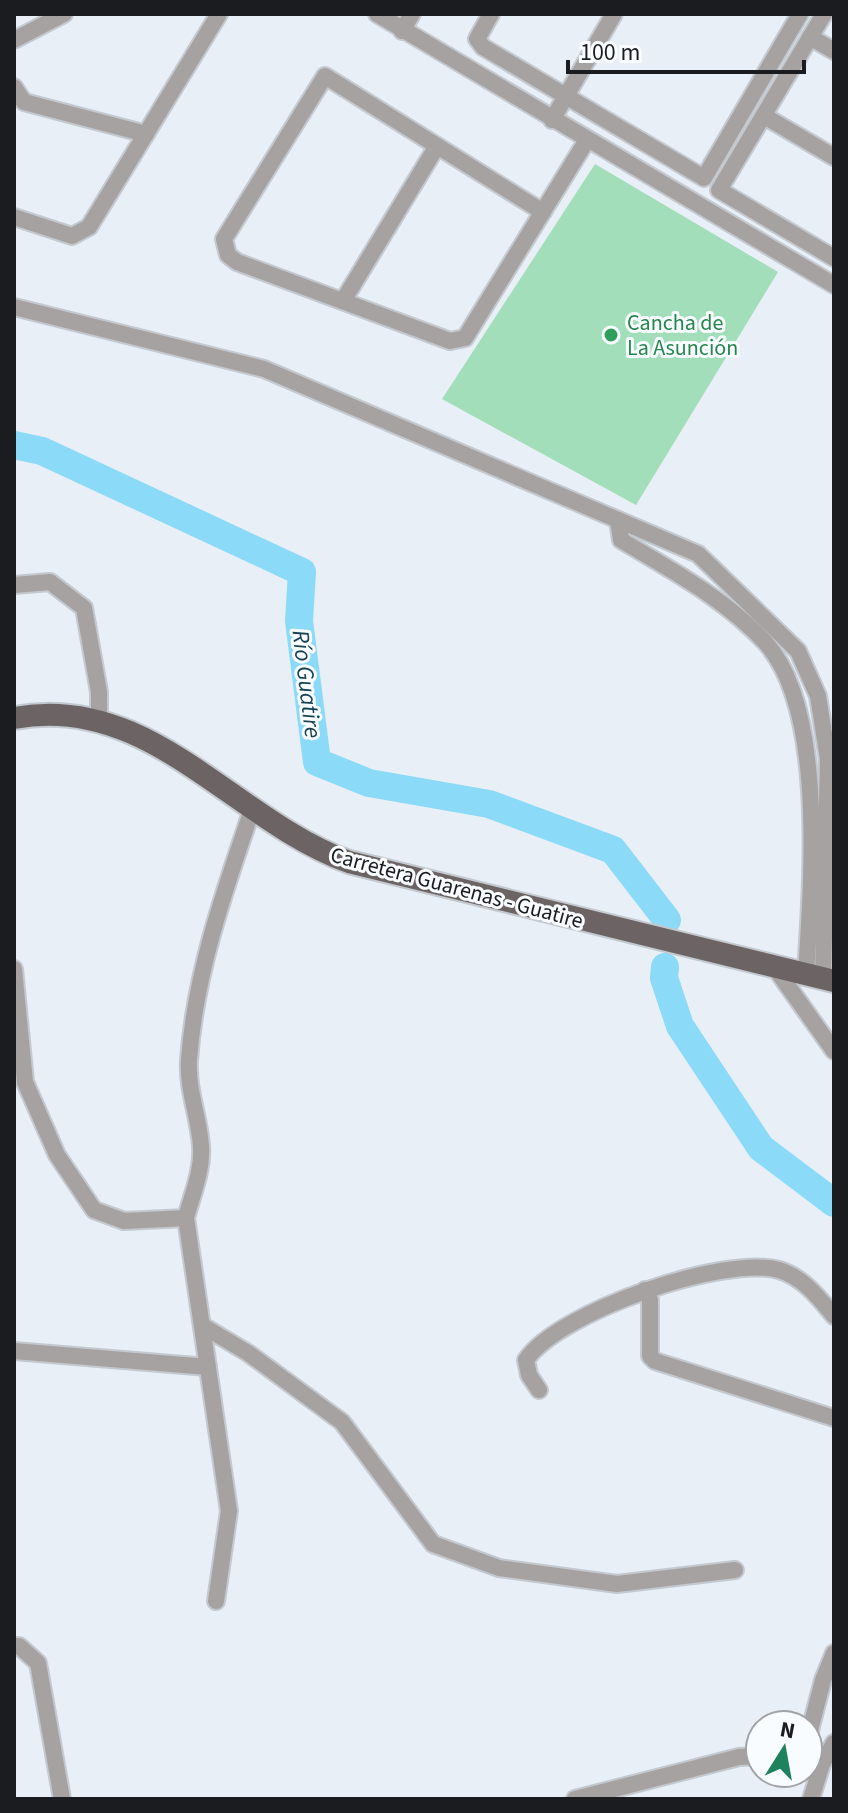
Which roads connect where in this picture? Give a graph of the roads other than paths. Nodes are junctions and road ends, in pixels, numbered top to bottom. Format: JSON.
{"nodes":[{"id":1,"x":64,"y":14,"type":"edge"},
{"id":2,"x":219,"y":14,"type":"edge"},
{"id":3,"x":377,"y":14,"type":"edge"},
{"id":4,"x":412,"y":14,"type":"edge"},
{"id":5,"x":491,"y":14,"type":"edge"},
{"id":6,"x":614,"y":14,"type":"edge"},
{"id":7,"x":800,"y":14,"type":"edge"},
{"id":8,"x":824,"y":14,"type":"edge"},
{"id":9,"x":402,"y":31,"type":"junction"},
{"id":10,"x":810,"y":37,"type":"junction"},
{"id":11,"x":14,"y":40,"type":"edge"},
{"id":12,"x":834,"y":51,"type":"edge"},
{"id":13,"x":14,"y":87,"type":"edge"},
{"id":14,"x":565,"y":97,"type":"junction"},
{"id":15,"x":764,"y":116,"type":"junction"},
{"id":16,"x":552,"y":120,"type":"junction"},
{"id":17,"x":146,"y":134,"type":"junction"},
{"id":18,"x":587,"y":140,"type":"junction"},
{"id":19,"x":437,"y":146,"type":"junction"},
{"id":20,"x":834,"y":157,"type":"edge"},
{"id":21,"x":543,"y":212,"type":"junction"},
{"id":22,"x":14,"y":217,"type":"edge"},
{"id":23,"x":781,"y":227,"type":"junction"},
{"id":24,"x":801,"y":238,"type":"junction"},
{"id":25,"x":769,"y":247,"type":"junction"},
{"id":26,"x":789,"y":258,"type":"junction"},
{"id":27,"x":834,"y":258,"type":"edge"},
{"id":28,"x":834,"y":285,"type":"edge"},
{"id":29,"x":343,"y":301,"type":"junction"},
{"id":30,"x":14,"y":307,"type":"edge"},
{"id":31,"x":618,"y":520,"type":"junction"},
{"id":32,"x":14,"y":585,"type":"edge"},
{"id":33,"x":14,"y":718,"type":"edge"},
{"id":34,"x":99,"y":720,"type":"junction"},
{"id":35,"x":252,"y":810,"type":"junction"},
{"id":36,"x":765,"y":966,"type":"junction"},
{"id":37,"x":14,"y":969,"type":"edge"},
{"id":38,"x":821,"y":978,"type":"edge"},
{"id":39,"x":16,"y":991,"type":"edge"},
{"id":40,"x":834,"y":1051,"type":"edge"},
{"id":41,"x":186,"y":1218,"type":"junction"},
{"id":42,"x":645,"y":1290,"type":"junction"},
{"id":43,"x":834,"y":1316,"type":"edge"},
{"id":44,"x":203,"y":1326,"type":"junction"},
{"id":45,"x":14,"y":1351,"type":"edge"},
{"id":46,"x":208,"y":1367,"type":"junction"},
{"id":47,"x":539,"y":1390,"type":"dead end"},
{"id":48,"x":834,"y":1418,"type":"edge"},
{"id":49,"x":735,"y":1570,"type":"dead end"},
{"id":50,"x":216,"y":1601,"type":"dead end"},
{"id":51,"x":14,"y":1646,"type":"edge"},
{"id":52,"x":834,"y":1653,"type":"edge"},
{"id":53,"x":816,"y":1709,"type":"edge"},
{"id":54,"x":744,"y":1757,"type":"edge"},
{"id":55,"x":62,"y":1799,"type":"edge"},
{"id":56,"x":575,"y":1799,"type":"edge"}],
"edges":[{"from":1,"to":11,"type":"street"},
{"from":2,"to":17,"type":"street"},
{"from":3,"to":9,"type":"street"},
{"from":4,"to":9,"type":"street"},
{"from":5,"to":14,"type":"street"},
{"from":6,"to":14,"type":"street"},
{"from":7,"to":14,"type":"street"},
{"from":8,"to":10,"type":"street"},
{"from":9,"to":16,"type":"street"},
{"from":10,"to":12,"type":"street"},
{"from":10,"to":15,"type":"street"},
{"from":13,"to":17,"type":"street"},
{"from":14,"to":16,"type":"street"},
{"from":15,"to":20,"type":"street"},
{"from":15,"to":23,"type":"street"},
{"from":16,"to":18,"type":"street"},
{"from":17,"to":22,"type":"street"},
{"from":18,"to":21,"type":"street"},
{"from":18,"to":25,"type":"street"},
{"from":19,"to":21,"type":"street"},
{"from":19,"to":29,"type":"street"},
{"from":19,"to":29,"type":"street"},
{"from":21,"to":29,"type":"street"},
{"from":23,"to":24,"type":"street"},
{"from":23,"to":25,"type":"street"},
{"from":24,"to":26,"type":"street"},
{"from":24,"to":27,"type":"street"},
{"from":25,"to":26,"type":"street"},
{"from":26,"to":28,"type":"street"},
{"from":30,"to":31,"type":"street"},
{"from":31,"to":38,"type":"street"},
{"from":31,"to":38,"type":"street"},
{"from":32,"to":34,"type":"street"},
{"from":33,"to":34,"type":"main road","name":"Carretera Guarenas - Guatire"},
{"from":34,"to":35,"type":"main road","name":"Carretera Guarenas - Guatire"},
{"from":35,"to":36,"type":"main road","name":"Carretera Guarenas - Guatire"},
{"from":35,"to":41,"type":"street"},
{"from":36,"to":38,"type":"main road","name":"Carretera Guarenas - Guatire"},
{"from":36,"to":40,"type":"street"},
{"from":37,"to":39,"type":"street"},
{"from":39,"to":41,"type":"street"},
{"from":41,"to":44,"type":"street"},
{"from":42,"to":43,"type":"street"},
{"from":42,"to":47,"type":"street"},
{"from":42,"to":48,"type":"street"},
{"from":44,"to":46,"type":"street"},
{"from":44,"to":49,"type":"street"},
{"from":45,"to":46,"type":"street"},
{"from":46,"to":50,"type":"street"},
{"from":51,"to":55,"type":"street"},
{"from":52,"to":53,"type":"street"},
{"from":54,"to":56,"type":"street"}]}
